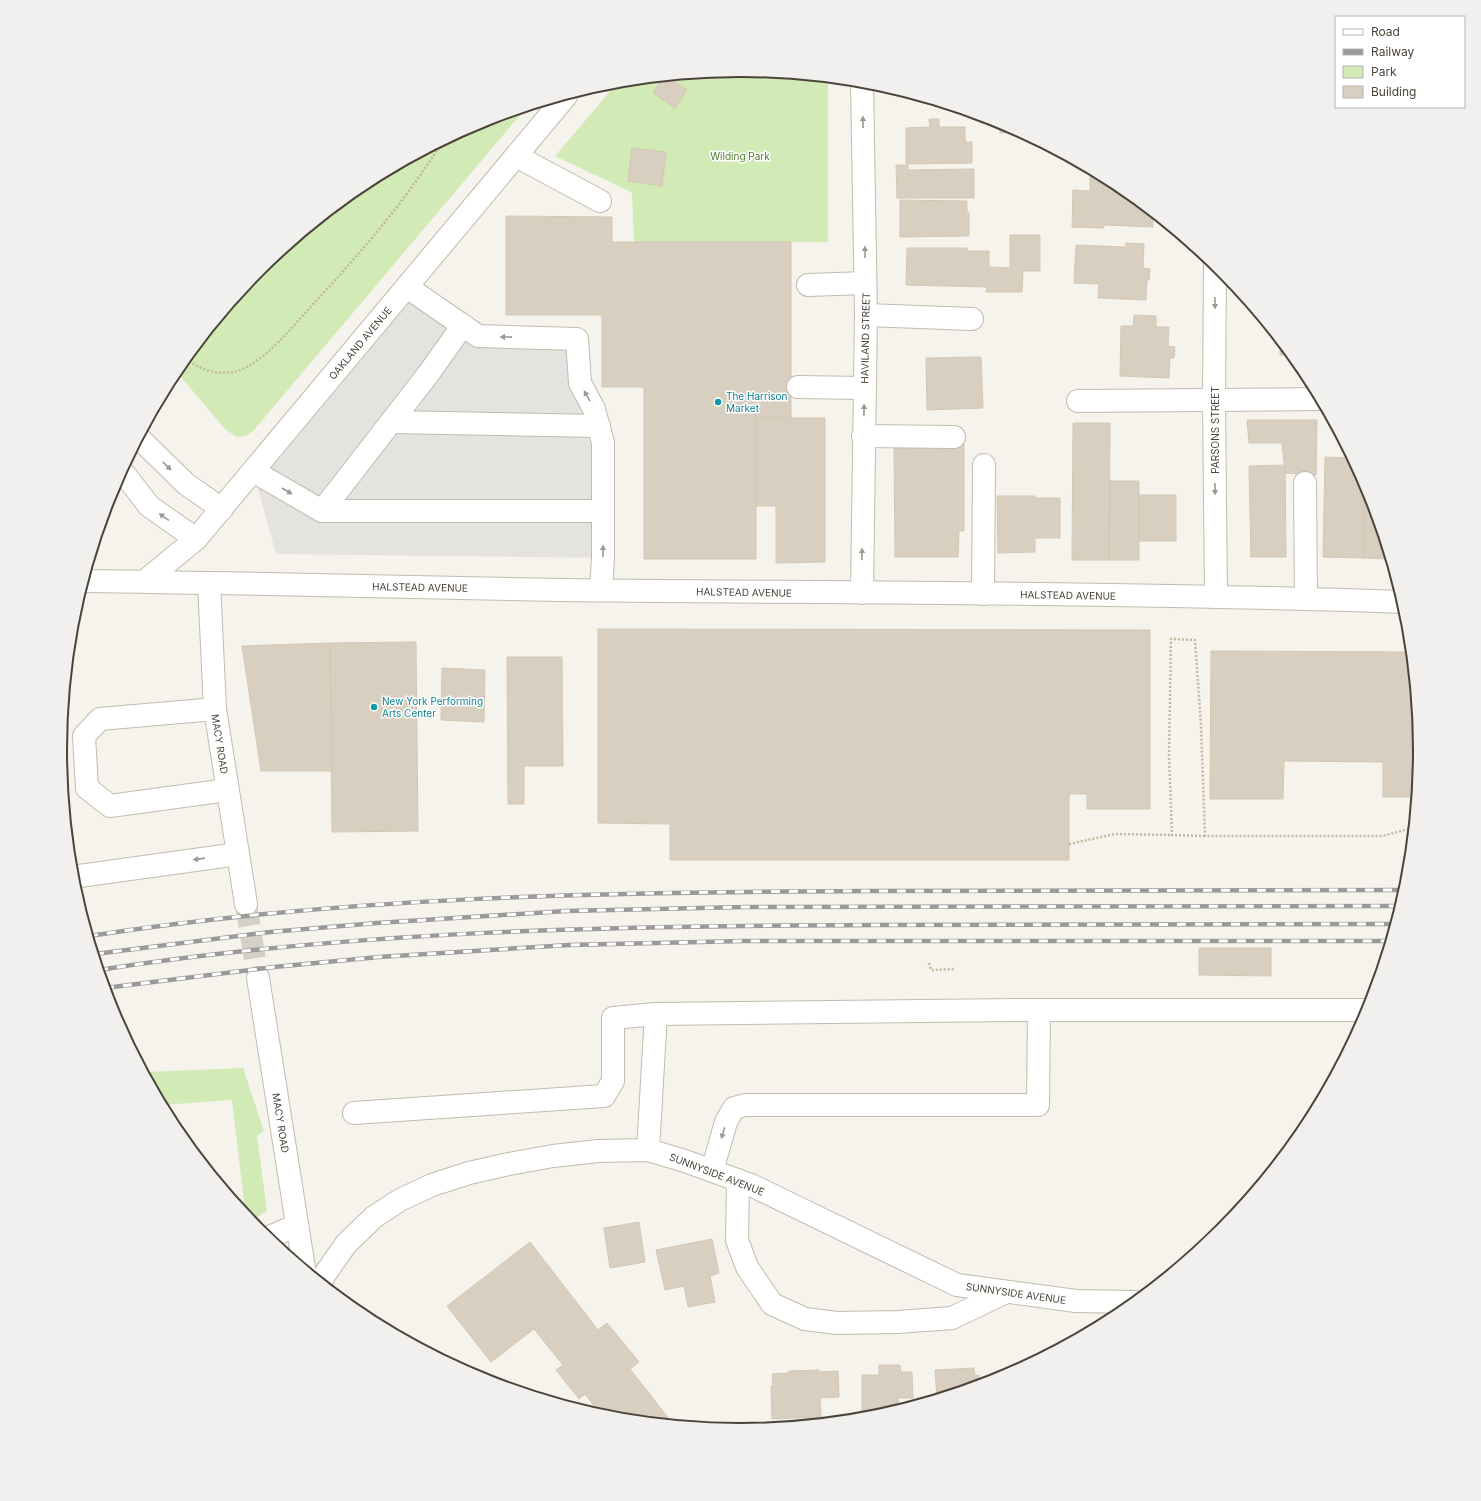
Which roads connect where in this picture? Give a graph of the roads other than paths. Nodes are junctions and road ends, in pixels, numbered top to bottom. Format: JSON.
{"nodes":[{"id":1,"x":862,"y":88,"type":"edge"},
{"id":2,"x":562,"y":101,"type":"edge"},
{"id":3,"x":516,"y":156,"type":"junction"},
{"id":4,"x":600,"y":201,"type":"dead end"},
{"id":5,"x":1215,"y":272,"type":"edge"},
{"id":6,"x":865,"y":283,"type":"junction"},
{"id":7,"x":808,"y":285,"type":"dead end"},
{"id":8,"x":407,"y":287,"type":"junction"},
{"id":9,"x":866,"y":315,"type":"junction"},
{"id":10,"x":972,"y":319,"type":"dead end"},
{"id":11,"x":463,"y":325,"type":"junction"},
{"id":12,"x":798,"y":387,"type":"dead end"},
{"id":13,"x":864,"y":388,"type":"junction"},
{"id":14,"x":1214,"y":399,"type":"junction"},
{"id":15,"x":1315,"y":399,"type":"edge"},
{"id":16,"x":1078,"y":401,"type":"dead end"},
{"id":17,"x":391,"y":422,"type":"junction"},
{"id":18,"x":598,"y":426,"type":"junction"},
{"id":19,"x":863,"y":436,"type":"junction"},
{"id":20,"x":954,"y":437,"type":"dead end"},
{"id":21,"x":142,"y":441,"type":"edge"},
{"id":22,"x":984,"y":465,"type":"dead end"},
{"id":23,"x":253,"y":471,"type":"junction"},
{"id":24,"x":126,"y":476,"type":"edge"},
{"id":25,"x":1305,"y":484,"type":"dead end"},
{"id":26,"x":222,"y":509,"type":"junction"},
{"id":27,"x":322,"y":511,"type":"junction"},
{"id":28,"x":603,"y":512,"type":"junction"},
{"id":29,"x":196,"y":539,"type":"junction"},
{"id":30,"x":89,"y":580,"type":"edge"},
{"id":31,"x":144,"y":580,"type":"junction"},
{"id":32,"x":209,"y":583,"type":"junction"},
{"id":33,"x":602,"y":590,"type":"junction"},
{"id":34,"x":862,"y":593,"type":"junction"},
{"id":35,"x":983,"y":594,"type":"junction"},
{"id":36,"x":1216,"y":597,"type":"junction"},
{"id":37,"x":1306,"y":599,"type":"junction"},
{"id":38,"x":1397,"y":602,"type":"edge"},
{"id":39,"x":215,"y":709,"type":"junction"},
{"id":40,"x":227,"y":790,"type":"junction"},
{"id":41,"x":238,"y":854,"type":"junction"},
{"id":42,"x":79,"y":876,"type":"edge"},
{"id":43,"x":246,"y":904,"type":"tunnel mouth"},
{"id":44,"x":258,"y":978,"type":"tunnel mouth"},
{"id":45,"x":1039,"y":1010,"type":"junction"},
{"id":46,"x":1362,"y":1010,"type":"edge"},
{"id":47,"x":656,"y":1014,"type":"junction"},
{"id":48,"x":354,"y":1113,"type":"dead end"},
{"id":49,"x":648,"y":1150,"type":"junction"},
{"id":50,"x":712,"y":1170,"type":"junction"},
{"id":51,"x":738,"y":1180,"type":"junction"},
{"id":52,"x":297,"y":1225,"type":"junction"},
{"id":53,"x":273,"y":1235,"type":"edge"},
{"id":54,"x":303,"y":1263,"type":"edge"},
{"id":55,"x":323,"y":1279,"type":"edge"},
{"id":56,"x":1006,"y":1292,"type":"junction"},
{"id":57,"x":1124,"y":1304,"type":"edge"}],
"edges":[{"from":6,"to":1,"type":"street","name":"HAVILAND STREET","one_way":true},
{"from":2,"to":3,"type":"street","name":"OAKLAND AVENUE"},
{"from":3,"to":4,"type":"street"},
{"from":3,"to":8,"type":"street","name":"OAKLAND AVENUE"},
{"from":5,"to":14,"type":"street","name":"PARSONS STREET","one_way":true},
{"from":6,"to":7,"type":"street"},
{"from":6,"to":9,"type":"street","name":"HAVILAND STREET"},
{"from":8,"to":11,"type":"street"},
{"from":8,"to":23,"type":"street","name":"OAKLAND AVENUE"},
{"from":9,"to":10,"type":"street"},
{"from":9,"to":13,"type":"street","name":"HAVILAND STREET"},
{"from":11,"to":17,"type":"street"},
{"from":18,"to":11,"type":"street","one_way":true},
{"from":12,"to":13,"type":"street"},
{"from":19,"to":13,"type":"street","name":"HAVILAND STREET","one_way":true},
{"from":14,"to":15,"type":"street"},
{"from":14,"to":16,"type":"street"},
{"from":14,"to":36,"type":"street","name":"PARSONS STREET","one_way":true},
{"from":17,"to":18,"type":"street"},
{"from":17,"to":27,"type":"street"},
{"from":18,"to":28,"type":"street"},
{"from":19,"to":20,"type":"street"},
{"from":34,"to":19,"type":"street","name":"HAVILAND STREET","one_way":true},
{"from":21,"to":26,"type":"street","one_way":true},
{"from":22,"to":35,"type":"street"},
{"from":23,"to":26,"type":"street","name":"OAKLAND AVENUE"},
{"from":23,"to":27,"type":"street","one_way":true},
{"from":29,"to":24,"type":"street","one_way":true},
{"from":25,"to":37,"type":"street"},
{"from":26,"to":29,"type":"street","name":"OAKLAND AVENUE"},
{"from":27,"to":28,"type":"street"},
{"from":33,"to":28,"type":"street","one_way":true},
{"from":29,"to":31,"type":"street","name":"OAKLAND AVENUE"},
{"from":30,"to":31,"type":"street","name":"HALSTEAD AVENUE"},
{"from":31,"to":32,"type":"street","name":"HALSTEAD AVENUE"},
{"from":32,"to":33,"type":"street","name":"HALSTEAD AVENUE"},
{"from":32,"to":39,"type":"street","name":"MACY ROAD"},
{"from":33,"to":34,"type":"street","name":"HALSTEAD AVENUE"},
{"from":34,"to":35,"type":"street","name":"HALSTEAD AVENUE"},
{"from":35,"to":36,"type":"street","name":"HALSTEAD AVENUE"},
{"from":36,"to":37,"type":"street","name":"HALSTEAD AVENUE"},
{"from":37,"to":38,"type":"street","name":"HALSTEAD AVENUE"},
{"from":39,"to":40,"type":"street","name":"MACY ROAD"},
{"from":39,"to":40,"type":"street"},
{"from":40,"to":41,"type":"street","name":"MACY ROAD"},
{"from":41,"to":42,"type":"street","one_way":true},
{"from":41,"to":43,"type":"street","name":"MACY ROAD"},
{"from":44,"to":52,"type":"street","name":"MACY ROAD"},
{"from":45,"to":46,"type":"street"},
{"from":45,"to":47,"type":"street"},
{"from":45,"to":50,"type":"street","one_way":true},
{"from":47,"to":48,"type":"street"},
{"from":47,"to":49,"type":"street"},
{"from":49,"to":50,"type":"street","name":"SUNNYSIDE AVENUE"},
{"from":49,"to":55,"type":"street","name":"SUNNYSIDE AVENUE"},
{"from":50,"to":51,"type":"street","name":"SUNNYSIDE AVENUE"},
{"from":51,"to":56,"type":"street","name":"SUNNYSIDE AVENUE"},
{"from":51,"to":56,"type":"street"},
{"from":52,"to":53,"type":"street"},
{"from":52,"to":54,"type":"street","name":"MACY ROAD"},
{"from":56,"to":57,"type":"street","name":"SUNNYSIDE AVENUE"}]}
